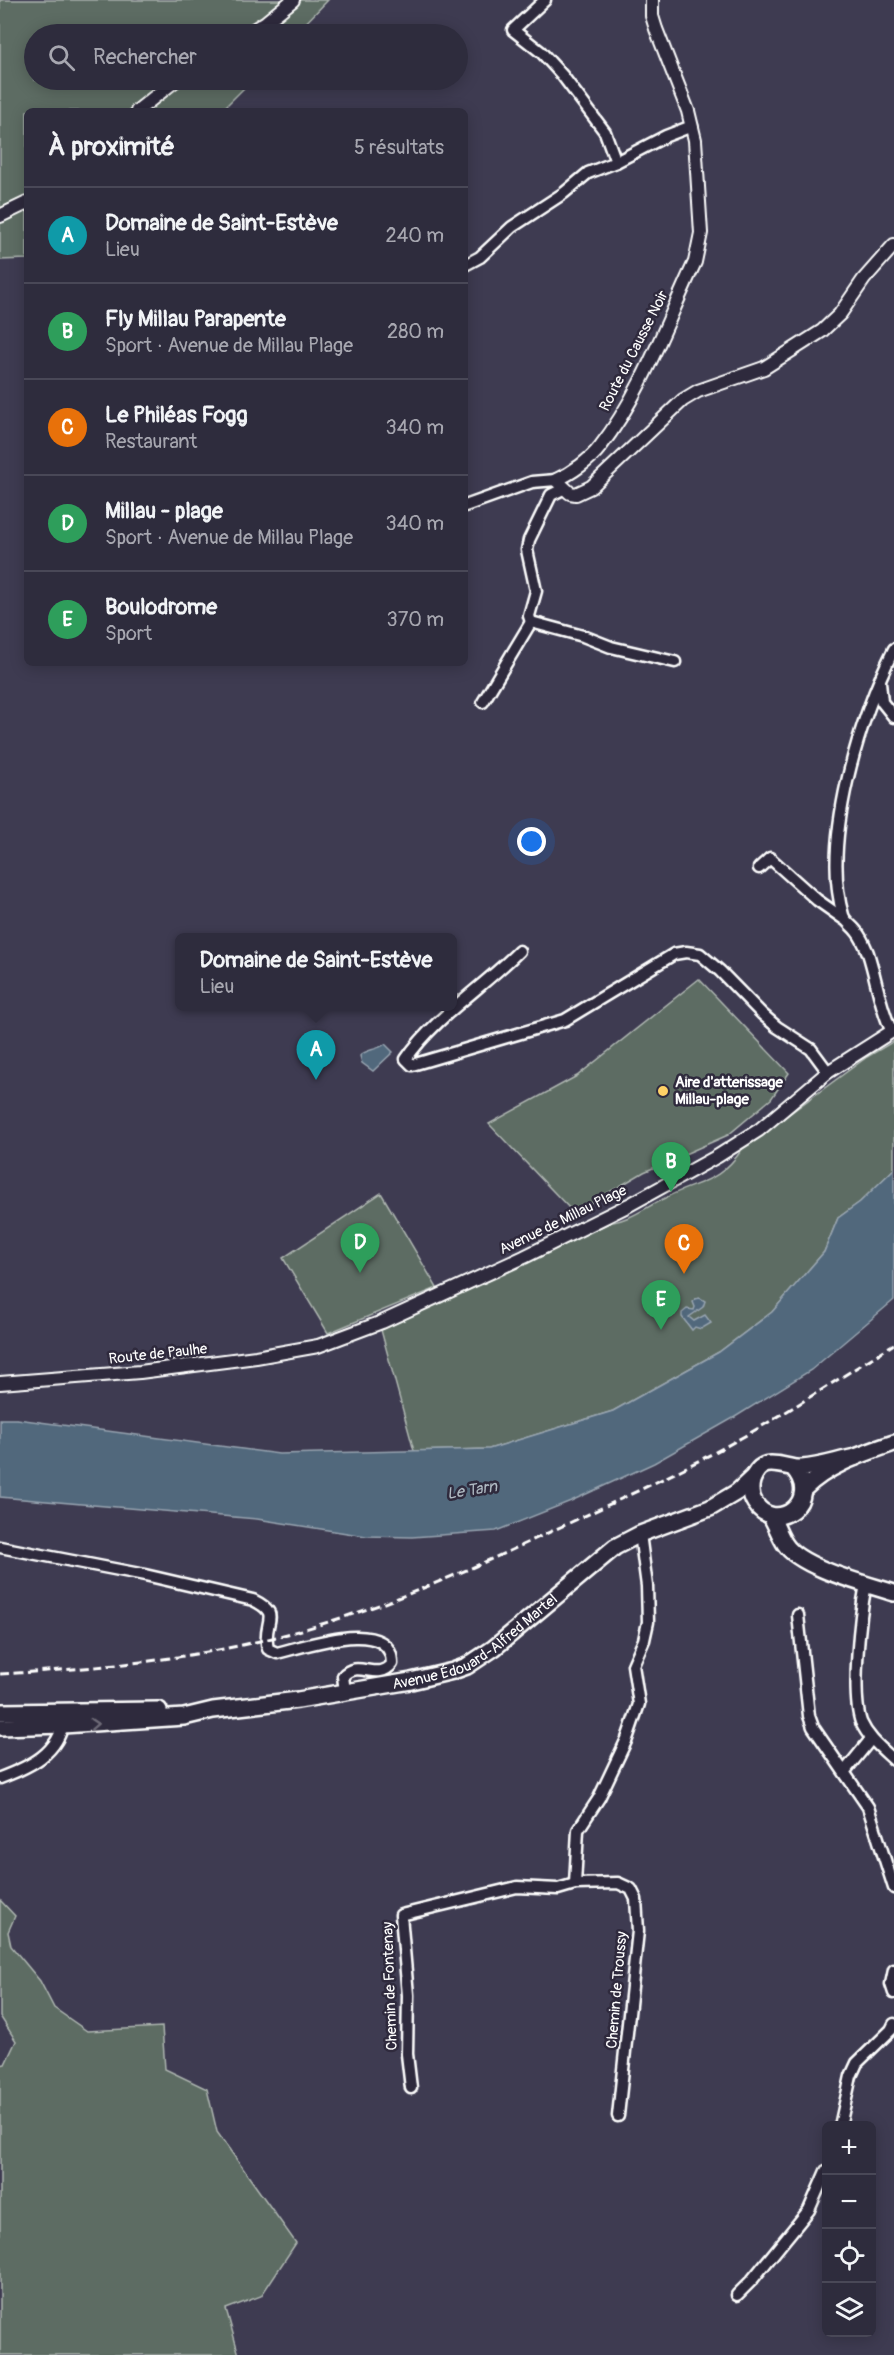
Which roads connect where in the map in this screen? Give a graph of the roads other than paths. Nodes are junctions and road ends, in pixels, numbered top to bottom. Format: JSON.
{"nodes":[{"id":1,"x":293,"y":0,"type":"edge"},
{"id":2,"x":545,"y":0,"type":"edge"},
{"id":3,"x":652,"y":0,"type":"edge"},
{"id":4,"x":263,"y":24,"type":"edge"},
{"id":5,"x":163,"y":90,"type":"edge"},
{"id":6,"x":141,"y":108,"type":"edge"},
{"id":7,"x":692,"y":126,"type":"junction"},
{"id":8,"x":616,"y":162,"type":"junction"},
{"id":9,"x":24,"y":204,"type":"edge"},
{"id":10,"x":0,"y":216,"type":"edge"},
{"id":11,"x":894,"y":245,"type":"edge"},
{"id":12,"x":468,"y":263,"type":"edge"},
{"id":13,"x":561,"y":484,"type":"junction"},
{"id":14,"x":468,"y":505,"type":"edge"},
{"id":15,"x":531,"y":622,"type":"junction"},
{"id":16,"x":894,"y":649,"type":"edge"},
{"id":17,"x":675,"y":662,"type":"dead end"},
{"id":18,"x":879,"y":678,"type":"junction"},
{"id":19,"x":483,"y":702,"type":"dead end"},
{"id":20,"x":894,"y":717,"type":"edge"},
{"id":21,"x":759,"y":868,"type":"dead end"},
{"id":22,"x":844,"y":919,"type":"junction"},
{"id":23,"x":519,"y":951,"type":"dead end"},
{"id":24,"x":457,"y":1006,"type":"edge"},
{"id":25,"x":452,"y":1011,"type":"edge"},
{"id":26,"x":893,"y":1031,"type":"edge"},
{"id":27,"x":828,"y":1072,"type":"junction"},
{"id":28,"x":318,"y":1346,"type":"joint"},
{"id":29,"x":0,"y":1383,"type":"edge"},
{"id":30,"x":894,"y":1443,"type":"edge"},
{"id":31,"x":856,"y":1457,"type":"junction"},
{"id":32,"x":793,"y":1468,"type":"junction"},
{"id":33,"x":754,"y":1476,"type":"junction"},
{"id":34,"x":804,"y":1489,"type":"junction"},
{"id":35,"x":710,"y":1508,"type":"junction"},
{"id":36,"x":764,"y":1511,"type":"junction"},
{"id":37,"x":791,"y":1512,"type":"junction"},
{"id":38,"x":640,"y":1534,"type":"junction"},
{"id":39,"x":0,"y":1547,"type":"edge"},
{"id":40,"x":800,"y":1555,"type":"junction"},
{"id":41,"x":866,"y":1584,"type":"junction"},
{"id":42,"x":894,"y":1593,"type":"edge"},
{"id":43,"x":798,"y":1616,"type":"dead end"},
{"id":44,"x":345,"y":1692,"type":"junction"},
{"id":45,"x":0,"y":1712,"type":"edge"},
{"id":46,"x":63,"y":1725,"type":"junction"},
{"id":47,"x":0,"y":1727,"type":"edge"},
{"id":48,"x":871,"y":1739,"type":"junction"},
{"id":49,"x":894,"y":1760,"type":"edge"},
{"id":50,"x":845,"y":1771,"type":"junction"},
{"id":51,"x":0,"y":1778,"type":"edge"},
{"id":52,"x":575,"y":1884,"type":"junction"},
{"id":53,"x":894,"y":1888,"type":"edge"},
{"id":54,"x":894,"y":1970,"type":"edge"},
{"id":55,"x":894,"y":1994,"type":"edge"},
{"id":56,"x":894,"y":2024,"type":"edge"},
{"id":57,"x":411,"y":2088,"type":"dead end"},
{"id":58,"x":618,"y":2116,"type":"dead end"},
{"id":59,"x":841,"y":2121,"type":"edge"},
{"id":60,"x":824,"y":2175,"type":"edge"},
{"id":61,"x":736,"y":2295,"type":"dead end"}],
"edges":[{"from":1,"to":4,"type":"street"},
{"from":2,"to":8,"type":"street"},
{"from":3,"to":7,"type":"street","name":"Route du Causse Noir"},
{"from":5,"to":6,"type":"street"},
{"from":7,"to":8,"type":"street"},
{"from":7,"to":13,"type":"street","name":"Route du Causse Noir"},
{"from":8,"to":12,"type":"street"},
{"from":9,"to":10,"type":"street"},
{"from":11,"to":13,"type":"street"},
{"from":13,"to":14,"type":"street"},
{"from":13,"to":15,"type":"street"},
{"from":15,"to":17,"type":"street"},
{"from":15,"to":19,"type":"street"},
{"from":16,"to":18,"type":"street"},
{"from":18,"to":20,"type":"street"},
{"from":18,"to":22,"type":"street"},
{"from":21,"to":22,"type":"street"},
{"from":22,"to":26,"type":"street"},
{"from":23,"to":24,"type":"street"},
{"from":25,"to":27,"type":"street"},
{"from":26,"to":27,"type":"street","name":"Avenue de Millau Plage"},
{"from":27,"to":28,"type":"street","name":"Avenue de Millau Plage"},
{"from":28,"to":29,"type":"street","name":"Route de Paulhe"},
{"from":30,"to":31,"type":"main road"},
{"from":31,"to":32,"type":"main road"},
{"from":31,"to":34,"type":"main road"},
{"from":32,"to":33,"type":"main road"},
{"from":32,"to":34,"type":"main road"},
{"from":33,"to":35,"type":"main road","name":"Avenue Édouard-Alfred Martel"},
{"from":33,"to":36,"type":"main road"},
{"from":34,"to":37,"type":"main road"},
{"from":35,"to":36,"type":"main road","name":"Avenue Édouard-Alfred Martel"},
{"from":35,"to":38,"type":"main road","name":"Avenue Édouard-Alfred Martel"},
{"from":36,"to":37,"type":"main road"},
{"from":36,"to":40,"type":"main road"},
{"from":37,"to":40,"type":"main road"},
{"from":38,"to":44,"type":"main road","name":"Avenue Édouard-Alfred Martel"},
{"from":38,"to":52,"type":"street"},
{"from":39,"to":44,"type":"street"},
{"from":40,"to":41,"type":"main road"},
{"from":41,"to":42,"type":"main road"},
{"from":41,"to":48,"type":"street"},
{"from":43,"to":50,"type":"street"},
{"from":44,"to":46,"type":"main road","name":"Avenue Édouard-Alfred Martel"},
{"from":45,"to":46,"type":"main road"},
{"from":46,"to":47,"type":"main road"},
{"from":46,"to":51,"type":"street"},
{"from":48,"to":49,"type":"street"},
{"from":48,"to":50,"type":"street"},
{"from":50,"to":53,"type":"street"},
{"from":52,"to":57,"type":"street","name":"Chemin de Fontenay"},
{"from":52,"to":58,"type":"street","name":"Chemin de Troussy"},
{"from":54,"to":55,"type":"street"},
{"from":56,"to":59,"type":"street"},
{"from":60,"to":61,"type":"street"}]}
